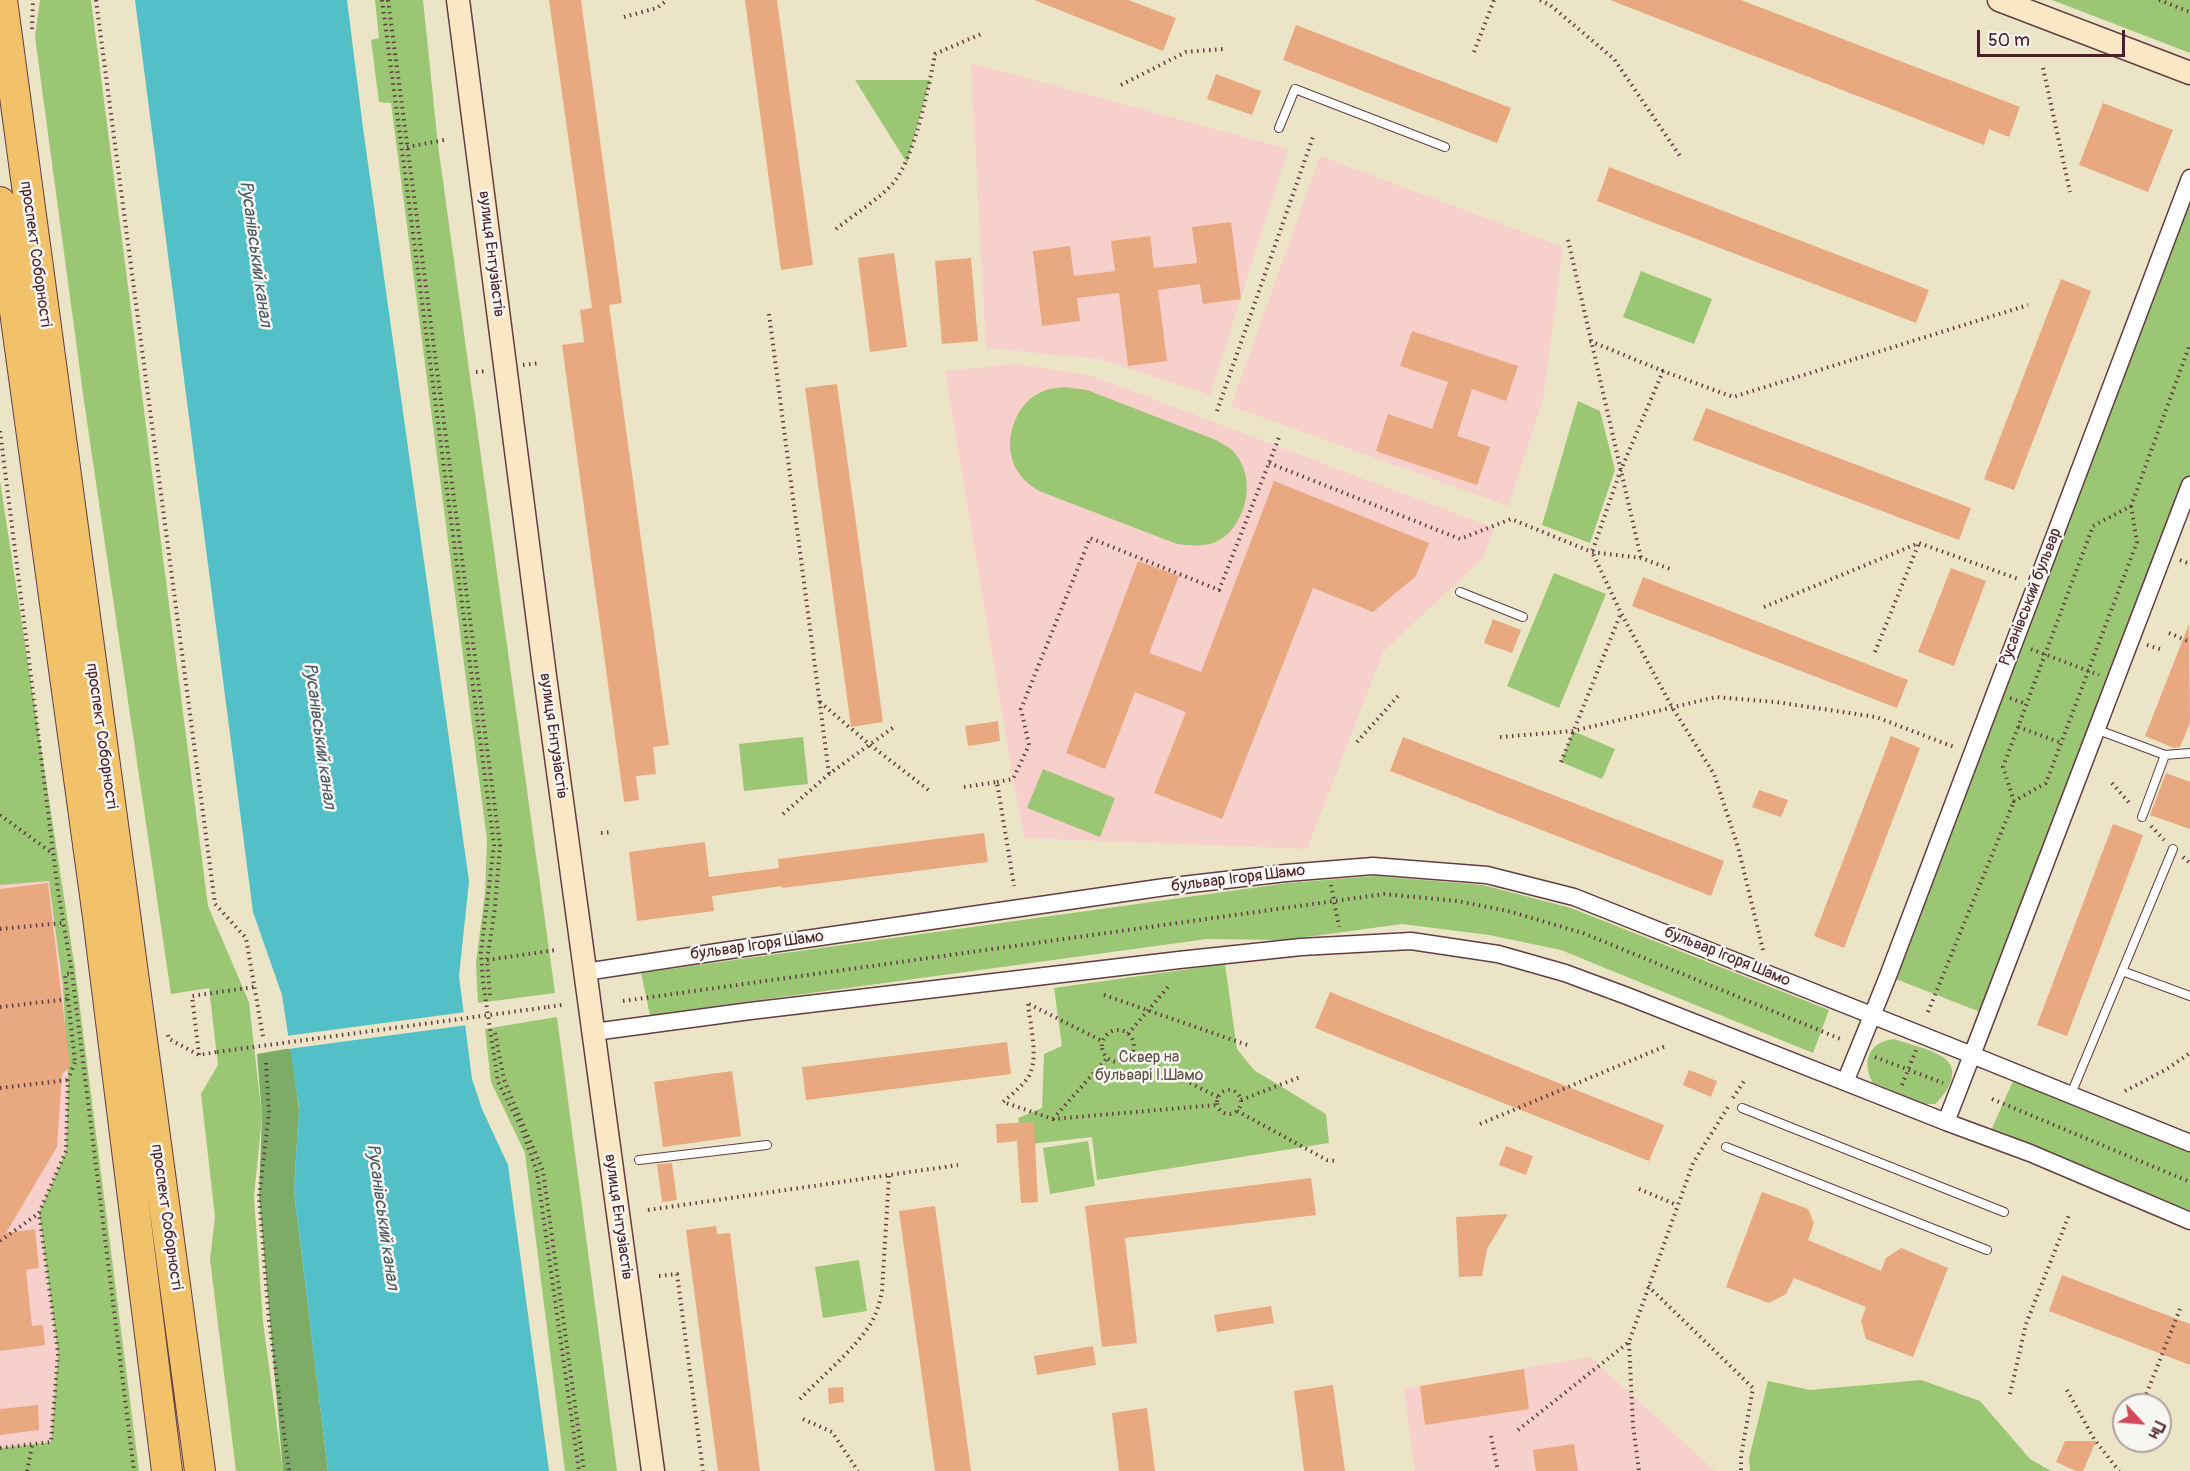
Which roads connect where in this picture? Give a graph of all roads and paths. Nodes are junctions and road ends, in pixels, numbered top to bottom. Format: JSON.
{"nodes":[{"id":1,"x":2,"y":0,"type":"edge"},
{"id":2,"x":96,"y":0,"type":"edge"},
{"id":3,"x":382,"y":0,"type":"edge"},
{"id":4,"x":388,"y":0,"type":"edge"},
{"id":5,"x":458,"y":0,"type":"edge"},
{"id":6,"x":667,"y":0,"type":"edge"},
{"id":7,"x":1494,"y":0,"type":"edge"},
{"id":8,"x":1540,"y":0,"type":"edge"},
{"id":9,"x":1999,"y":0,"type":"edge"},
{"id":10,"x":2159,"y":0,"type":"edge"},
{"id":11,"x":2190,"y":12,"type":"edge"},
{"id":12,"x":624,"y":16,"type":"dead end"},
{"id":13,"x":981,"y":34,"type":"dead end"},
{"id":14,"x":1223,"y":49,"type":"dead end"},
{"id":15,"x":1474,"y":52,"type":"dead end"},
{"id":16,"x":2043,"y":68,"type":"dead end"},
{"id":17,"x":2190,"y":73,"type":"edge"},
{"id":18,"x":1121,"y":85,"type":"dead end"},
{"id":19,"x":1279,"y":128,"type":"dead end"},
{"id":20,"x":1313,"y":137,"type":"dead end"},
{"id":21,"x":444,"y":140,"type":"dead end"},
{"id":22,"x":407,"y":147,"type":"junction"},
{"id":23,"x":1445,"y":147,"type":"dead end"},
{"id":24,"x":1682,"y":159,"type":"dead end"},
{"id":25,"x":2190,"y":178,"type":"edge"},
{"id":26,"x":2070,"y":192,"type":"dead end"},
{"id":27,"x":0,"y":202,"type":"edge"},
{"id":28,"x":836,"y":229,"type":"dead end"},
{"id":29,"x":1568,"y":240,"type":"dead end"},
{"id":30,"x":2028,"y":305,"type":"dead end"},
{"id":31,"x":769,"y":314,"type":"dead end"},
{"id":32,"x":1590,"y":341,"type":"junction"},
{"id":33,"x":2190,"y":344,"type":"edge"},
{"id":34,"x":1663,"y":370,"type":"junction"},
{"id":35,"x":1217,"y":411,"type":"dead end"},
{"id":36,"x":0,"y":431,"type":"edge"},
{"id":37,"x":1280,"y":435,"type":"dead end"},
{"id":38,"x":1269,"y":463,"type":"junction"},
{"id":39,"x":1620,"y":472,"type":"junction"},
{"id":40,"x":2190,"y":485,"type":"edge"},
{"id":41,"x":2131,"y":506,"type":"junction"},
{"id":42,"x":1919,"y":543,"type":"junction"},
{"id":43,"x":1592,"y":552,"type":"junction"},
{"id":44,"x":1641,"y":558,"type":"junction"},
{"id":45,"x":1670,"y":569,"type":"dead end"},
{"id":46,"x":2018,"y":579,"type":"dead end"},
{"id":47,"x":1460,"y":592,"type":"dead end"},
{"id":48,"x":1764,"y":607,"type":"dead end"},
{"id":49,"x":1621,"y":613,"type":"junction"},
{"id":50,"x":1523,"y":617,"type":"dead end"},
{"id":51,"x":2169,"y":633,"type":"dead end"},
{"id":52,"x":2190,"y":642,"type":"edge"},
{"id":53,"x":2014,"y":643,"type":"junction"},
{"id":54,"x":1875,"y":652,"type":"dead end"},
{"id":55,"x":2045,"y":654,"type":"junction"},
{"id":56,"x":2088,"y":671,"type":"junction"},
{"id":57,"x":2116,"y":681,"type":"junction"},
{"id":58,"x":1398,"y":696,"type":"dead end"},
{"id":59,"x":820,"y":702,"type":"junction"},
{"id":60,"x":1672,"y":707,"type":"junction"},
{"id":61,"x":894,"y":727,"type":"dead end"},
{"id":62,"x":2018,"y":727,"type":"junction"},
{"id":63,"x":2097,"y":730,"type":"junction"},
{"id":64,"x":1573,"y":731,"type":"junction"},
{"id":65,"x":1500,"y":738,"type":"dead end"},
{"id":66,"x":1358,"y":742,"type":"dead end"},
{"id":67,"x":2062,"y":743,"type":"junction"},
{"id":68,"x":869,"y":744,"type":"junction"},
{"id":69,"x":1954,"y":747,"type":"dead end"},
{"id":70,"x":2190,"y":753,"type":"edge"},
{"id":71,"x":2165,"y":755,"type":"junction"},
{"id":72,"x":1561,"y":762,"type":"dead end"},
{"id":73,"x":829,"y":774,"type":"junction"},
{"id":74,"x":997,"y":782,"type":"junction"},
{"id":75,"x":964,"y":787,"type":"dead end"},
{"id":76,"x":931,"y":792,"type":"dead end"},
{"id":77,"x":2014,"y":801,"type":"junction"},
{"id":78,"x":0,"y":814,"type":"edge"},
{"id":79,"x":783,"y":814,"type":"dead end"},
{"id":80,"x":2142,"y":818,"type":"dead end"},
{"id":81,"x":611,"y":832,"type":"dead end"},
{"id":82,"x":601,"y":833,"type":"dead end"},
{"id":83,"x":2173,"y":849,"type":"dead end"},
{"id":84,"x":53,"y":854,"type":"junction"},
{"id":85,"x":1328,"y":869,"type":"junction"},
{"id":86,"x":1014,"y":886,"type":"dead end"},
{"id":87,"x":62,"y":923,"type":"junction"},
{"id":88,"x":0,"y":929,"type":"edge"},
{"id":89,"x":1342,"y":945,"type":"junction"},
{"id":90,"x":556,"y":950,"type":"dead end"},
{"id":91,"x":1763,"y":950,"type":"dead end"},
{"id":92,"x":487,"y":960,"type":"junction"},
{"id":93,"x":2122,"y":971,"type":"junction"},
{"id":94,"x":585,"y":972,"type":"junction"},
{"id":95,"x":72,"y":973,"type":"junction"},
{"id":96,"x":254,"y":987,"type":"junction"},
{"id":97,"x":1168,"y":987,"type":"dead end"},
{"id":98,"x":1104,"y":995,"type":"dead end"},
{"id":99,"x":490,"y":996,"type":"dead end"},
{"id":100,"x":2190,"y":996,"type":"edge"},
{"id":101,"x":68,"y":999,"type":"junction"},
{"id":102,"x":562,"y":1005,"type":"dead end"},
{"id":103,"x":0,"y":1007,"type":"edge"},
{"id":104,"x":1147,"y":1010,"type":"junction"},
{"id":105,"x":1928,"y":1012,"type":"dead end"},
{"id":106,"x":1872,"y":1015,"type":"junction"},
{"id":107,"x":594,"y":1032,"type":"junction"},
{"id":108,"x":495,"y":1033,"type":"dead end"},
{"id":109,"x":1128,"y":1034,"type":"junction"},
{"id":110,"x":263,"y":1037,"type":"dead end"},
{"id":111,"x":1102,"y":1042,"type":"junction"},
{"id":112,"x":1668,"y":1045,"type":"dead end"},
{"id":113,"x":1250,"y":1046,"type":"dead end"},
{"id":114,"x":1917,"y":1047,"type":"dead end"},
{"id":115,"x":1131,"y":1053,"type":"junction"},
{"id":116,"x":2190,"y":1053,"type":"edge"},
{"id":117,"x":1870,"y":1055,"type":"dead end"},
{"id":118,"x":1972,"y":1055,"type":"junction"},
{"id":119,"x":1107,"y":1058,"type":"junction"},
{"id":120,"x":82,"y":1061,"type":"junction"},
{"id":121,"x":75,"y":1062,"type":"junction"},
{"id":122,"x":266,"y":1063,"type":"dead end"},
{"id":123,"x":1908,"y":1069,"type":"junction"},
{"id":124,"x":1300,"y":1077,"type":"dead end"},
{"id":125,"x":1746,"y":1078,"type":"dead end"},
{"id":126,"x":68,"y":1080,"type":"junction"},
{"id":127,"x":1845,"y":1082,"type":"junction"},
{"id":128,"x":1949,"y":1086,"type":"dead end"},
{"id":129,"x":0,"y":1088,"type":"edge"},
{"id":130,"x":2125,"y":1091,"type":"dead end"},
{"id":131,"x":1898,"y":1093,"type":"dead end"},
{"id":132,"x":2071,"y":1094,"type":"junction"},
{"id":133,"x":1218,"y":1097,"type":"junction"},
{"id":134,"x":1241,"y":1100,"type":"junction"},
{"id":135,"x":1992,"y":1100,"type":"dead end"},
{"id":136,"x":1217,"y":1105,"type":"junction"},
{"id":137,"x":1742,"y":1108,"type":"dead end"},
{"id":138,"x":1237,"y":1111,"type":"junction"},
{"id":139,"x":1053,"y":1119,"type":"junction"},
{"id":140,"x":1946,"y":1122,"type":"junction"},
{"id":141,"x":1480,"y":1124,"type":"dead end"},
{"id":142,"x":2190,"y":1143,"type":"edge"},
{"id":143,"x":767,"y":1145,"type":"dead end"},
{"id":144,"x":1726,"y":1147,"type":"dead end"},
{"id":145,"x":639,"y":1160,"type":"dead end"},
{"id":146,"x":1336,"y":1161,"type":"dead end"},
{"id":147,"x":958,"y":1165,"type":"dead end"},
{"id":148,"x":889,"y":1176,"type":"junction"},
{"id":149,"x":2190,"y":1182,"type":"edge"},
{"id":150,"x":1639,"y":1189,"type":"dead end"},
{"id":151,"x":1677,"y":1205,"type":"junction"},
{"id":152,"x":648,"y":1210,"type":"dead end"},
{"id":153,"x":2004,"y":1212,"type":"dead end"},
{"id":154,"x":39,"y":1213,"type":"junction"},
{"id":155,"x":2069,"y":1215,"type":"dead end"},
{"id":156,"x":2190,"y":1221,"type":"edge"},
{"id":157,"x":0,"y":1241,"type":"edge"},
{"id":158,"x":1988,"y":1250,"type":"dead end"},
{"id":159,"x":659,"y":1276,"type":"dead end"},
{"id":160,"x":1648,"y":1286,"type":"junction"},
{"id":161,"x":2180,"y":1309,"type":"dead end"},
{"id":162,"x":1629,"y":1342,"type":"junction"},
{"id":163,"x":2067,"y":1390,"type":"dead end"},
{"id":164,"x":2147,"y":1393,"type":"edge"},
{"id":165,"x":2010,"y":1394,"type":"dead end"},
{"id":166,"x":800,"y":1399,"type":"dead end"},
{"id":167,"x":803,"y":1419,"type":"dead end"},
{"id":168,"x":1518,"y":1430,"type":"dead end"},
{"id":169,"x":1491,"y":1436,"type":"dead end"},
{"id":170,"x":32,"y":1446,"type":"junction"},
{"id":171,"x":0,"y":1448,"type":"edge"},
{"id":172,"x":27,"y":1471,"type":"edge"},
{"id":173,"x":134,"y":1471,"type":"edge"},
{"id":174,"x":167,"y":1471,"type":"edge"},
{"id":175,"x":201,"y":1471,"type":"edge"},
{"id":176,"x":289,"y":1471,"type":"edge"},
{"id":177,"x":579,"y":1471,"type":"edge"},
{"id":178,"x":584,"y":1471,"type":"edge"},
{"id":179,"x":653,"y":1471,"type":"edge"},
{"id":180,"x":703,"y":1471,"type":"edge"},
{"id":181,"x":858,"y":1471,"type":"edge"},
{"id":182,"x":1498,"y":1471,"type":"edge"},
{"id":183,"x":1639,"y":1471,"type":"edge"},
{"id":184,"x":1741,"y":1471,"type":"edge"},
{"id":185,"x":2119,"y":1471,"type":"edge"}],
"edges":[{"from":1,"to":175,"type":"highway","name":"проспект Соборності"},
{"from":2,"to":96,"type":"path"},
{"from":3,"to":177,"type":"path"},
{"from":4,"to":22,"type":"path"},
{"from":5,"to":94,"type":"street","name":"вулиця Ентузіастів"},
{"from":6,"to":12,"type":"path"},
{"from":7,"to":15,"type":"path"},
{"from":8,"to":24,"type":"path"},
{"from":9,"to":17,"type":"street"},
{"from":10,"to":11,"type":"path"},
{"from":13,"to":28,"type":"path"},
{"from":14,"to":18,"type":"path"},
{"from":16,"to":26,"type":"path"},
{"from":19,"to":23,"type":"lane"},
{"from":20,"to":35,"type":"path"},
{"from":21,"to":22,"type":"path"},
{"from":22,"to":92,"type":"path"},
{"from":25,"to":53,"type":"street","name":"Русанівський бульвар"},
{"from":27,"to":174,"type":"highway","name":"проспект Соборності"},
{"from":29,"to":32,"type":"path"},
{"from":30,"to":34,"type":"path"},
{"from":31,"to":59,"type":"path"},
{"from":32,"to":34,"type":"path"},
{"from":32,"to":39,"type":"path"},
{"from":33,"to":41,"type":"path"},
{"from":34,"to":39,"type":"path"},
{"from":36,"to":84,"type":"path"},
{"from":37,"to":38,"type":"path"},
{"from":38,"to":43,"type":"path"},
{"from":38,"to":74,"type":"path"},
{"from":39,"to":43,"type":"path"},
{"from":39,"to":44,"type":"path"},
{"from":40,"to":57,"type":"street"},
{"from":41,"to":55,"type":"path"},
{"from":41,"to":56,"type":"path"},
{"from":42,"to":46,"type":"path"},
{"from":42,"to":48,"type":"path"},
{"from":42,"to":54,"type":"path"},
{"from":43,"to":44,"type":"path"},
{"from":43,"to":49,"type":"path"},
{"from":44,"to":45,"type":"path"},
{"from":47,"to":50,"type":"lane"},
{"from":49,"to":60,"type":"path"},
{"from":49,"to":64,"type":"path"},
{"from":51,"to":52,"type":"path"},
{"from":53,"to":55,"type":"path"},
{"from":53,"to":106,"type":"street","name":"Русанівський бульвар"},
{"from":55,"to":56,"type":"path"},
{"from":55,"to":62,"type":"path"},
{"from":56,"to":57,"type":"path"},
{"from":56,"to":67,"type":"path"},
{"from":57,"to":63,"type":"street"},
{"from":58,"to":66,"type":"path"},
{"from":59,"to":68,"type":"path"},
{"from":59,"to":73,"type":"path"},
{"from":60,"to":64,"type":"path"},
{"from":60,"to":69,"type":"path"},
{"from":60,"to":91,"type":"path"},
{"from":61,"to":68,"type":"path"},
{"from":62,"to":67,"type":"path"},
{"from":62,"to":77,"type":"path"},
{"from":63,"to":71,"type":"lane"},
{"from":63,"to":118,"type":"street"},
{"from":64,"to":65,"type":"path"},
{"from":64,"to":72,"type":"path"},
{"from":67,"to":77,"type":"path"},
{"from":68,"to":73,"type":"path"},
{"from":68,"to":76,"type":"path"},
{"from":70,"to":71,"type":"lane"},
{"from":71,"to":80,"type":"lane"},
{"from":73,"to":79,"type":"path"},
{"from":74,"to":75,"type":"path"},
{"from":74,"to":86,"type":"path"},
{"from":77,"to":105,"type":"path"},
{"from":78,"to":84,"type":"path"},
{"from":81,"to":82,"type":"path"},
{"from":83,"to":93,"type":"lane"},
{"from":84,"to":87,"type":"path"},
{"from":85,"to":89,"type":"path"},
{"from":85,"to":94,"type":"street","name":"бульвар Ігоря Шамо"},
{"from":85,"to":106,"type":"street","name":"бульвар Ігоря Шамо"},
{"from":87,"to":88,"type":"path"},
{"from":87,"to":95,"type":"path"},
{"from":89,"to":107,"type":"street"},
{"from":89,"to":127,"type":"street"},
{"from":90,"to":92,"type":"path"},
{"from":92,"to":99,"type":"path"},
{"from":93,"to":100,"type":"lane"},
{"from":93,"to":132,"type":"lane"},
{"from":94,"to":107,"type":"street","name":"вулиця Ентузіастів"},
{"from":95,"to":101,"type":"path"},
{"from":95,"to":120,"type":"path"},
{"from":96,"to":102,"type":"path","bridge":true},
{"from":96,"to":110,"type":"path"},
{"from":97,"to":104,"type":"path"},
{"from":98,"to":104,"type":"path"},
{"from":101,"to":103,"type":"path"},
{"from":101,"to":121,"type":"path"},
{"from":104,"to":109,"type":"path"},
{"from":104,"to":113,"type":"path"},
{"from":106,"to":118,"type":"street","name":"бульвар Ігоря Шамо"},
{"from":106,"to":127,"type":"street","name":"Русанівський бульвар"},
{"from":107,"to":179,"type":"street","name":"вулиця Ентузіастів"},
{"from":108,"to":178,"type":"path"},
{"from":109,"to":111,"type":"path"},
{"from":109,"to":115,"type":"path"},
{"from":111,"to":119,"type":"path"},
{"from":111,"to":139,"type":"path"},
{"from":112,"to":141,"type":"path"},
{"from":114,"to":123,"type":"path"},
{"from":115,"to":119,"type":"path"},
{"from":115,"to":133,"type":"path"},
{"from":116,"to":130,"type":"path"},
{"from":117,"to":123,"type":"path"},
{"from":118,"to":132,"type":"street"},
{"from":118,"to":140,"type":"street"},
{"from":119,"to":139,"type":"path"},
{"from":120,"to":121,"type":"path"},
{"from":120,"to":173,"type":"path"},
{"from":121,"to":126,"type":"path"},
{"from":122,"to":176,"type":"path"},
{"from":123,"to":128,"type":"path"},
{"from":123,"to":131,"type":"path"},
{"from":124,"to":134,"type":"path"},
{"from":125,"to":151,"type":"path"},
{"from":126,"to":129,"type":"path"},
{"from":126,"to":154,"type":"path"},
{"from":127,"to":140,"type":"street"},
{"from":132,"to":142,"type":"street"},
{"from":133,"to":134,"type":"path"},
{"from":133,"to":136,"type":"path"},
{"from":134,"to":138,"type":"path"},
{"from":135,"to":149,"type":"path"},
{"from":136,"to":138,"type":"path"},
{"from":136,"to":139,"type":"path"},
{"from":137,"to":153,"type":"lane"},
{"from":138,"to":146,"type":"path"},
{"from":140,"to":156,"type":"street"},
{"from":143,"to":145,"type":"lane"},
{"from":144,"to":158,"type":"lane"},
{"from":147,"to":148,"type":"path"},
{"from":148,"to":152,"type":"path"},
{"from":148,"to":166,"type":"path"},
{"from":150,"to":151,"type":"path"},
{"from":151,"to":160,"type":"path"},
{"from":154,"to":157,"type":"path"},
{"from":154,"to":170,"type":"path"},
{"from":155,"to":165,"type":"path"},
{"from":159,"to":180,"type":"path"},
{"from":160,"to":162,"type":"path"},
{"from":160,"to":184,"type":"path"},
{"from":161,"to":164,"type":"path"},
{"from":162,"to":168,"type":"path"},
{"from":162,"to":183,"type":"path"},
{"from":163,"to":185,"type":"path"},
{"from":167,"to":181,"type":"path"},
{"from":169,"to":182,"type":"path"},
{"from":170,"to":171,"type":"path"},
{"from":170,"to":172,"type":"path"}]}
